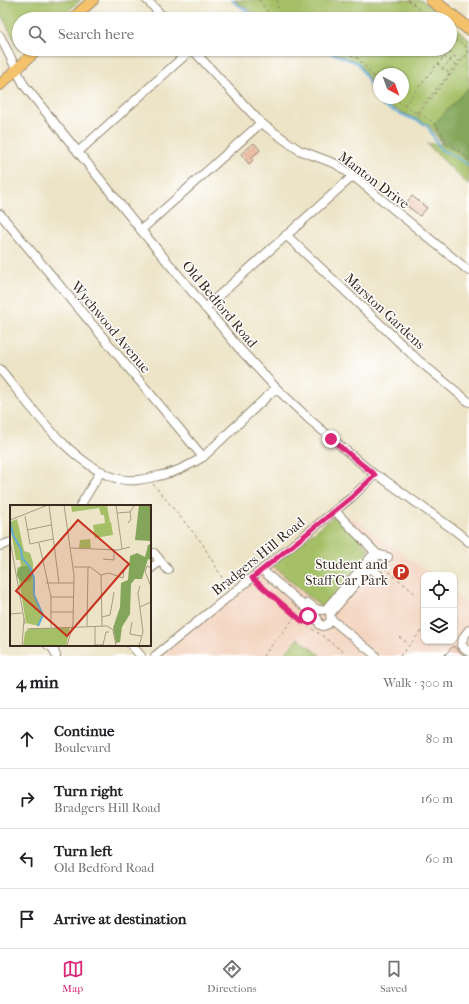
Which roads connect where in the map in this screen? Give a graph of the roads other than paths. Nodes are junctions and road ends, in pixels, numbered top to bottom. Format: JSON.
{"nodes":[{"id":1,"x":93,"y":0,"type":"edge"},
{"id":2,"x":147,"y":0,"type":"edge"},
{"id":3,"x":432,"y":0,"type":"edge"},
{"id":4,"x":80,"y":12,"type":"edge"},
{"id":5,"x":158,"y":12,"type":"edge"},
{"id":6,"x":447,"y":12,"type":"edge"},
{"id":7,"x":457,"y":20,"type":"edge"},
{"id":8,"x":469,"y":29,"type":"edge"},
{"id":9,"x":0,"y":36,"type":"edge"},
{"id":10,"x":31,"y":56,"type":"edge"},
{"id":11,"x":184,"y":56,"type":"edge"},
{"id":12,"x":198,"y":56,"type":"edge"},
{"id":13,"x":16,"y":70,"type":"junction"},
{"id":14,"x":0,"y":85,"type":"edge"},
{"id":15,"x":260,"y":124,"type":"junction"},
{"id":16,"x":78,"y":152,"type":"junction"},
{"id":17,"x":353,"y":176,"type":"junction"},
{"id":18,"x":0,"y":214,"type":"edge"},
{"id":19,"x":141,"y":230,"type":"junction"},
{"id":20,"x":286,"y":235,"type":"junction"},
{"id":21,"x":469,"y":271,"type":"edge"},
{"id":22,"x":205,"y":308,"type":"junction"},
{"id":23,"x":0,"y":369,"type":"edge"},
{"id":24,"x":276,"y":388,"type":"junction"},
{"id":25,"x":469,"y":402,"type":"edge"},
{"id":26,"x":203,"y":457,"type":"junction"},
{"id":27,"x":101,"y":471,"type":"junction"},
{"id":28,"x":375,"y":475,"type":"junction"},
{"id":29,"x":81,"y":505,"type":"edge"},
{"id":30,"x":335,"y":511,"type":"junction"},
{"id":31,"x":10,"y":542,"type":"edge"},
{"id":32,"x":469,"y":542,"type":"edge"},
{"id":33,"x":0,"y":546,"type":"edge"},
{"id":34,"x":154,"y":553,"type":"dead end"},
{"id":35,"x":377,"y":554,"type":"junction"},
{"id":36,"x":388,"y":557,"type":"dead end"},
{"id":37,"x":160,"y":561,"type":"junction"},
{"id":38,"x":366,"y":567,"type":"junction"},
{"id":39,"x":151,"y":568,"type":"edge"},
{"id":40,"x":264,"y":569,"type":"junction"},
{"id":41,"x":168,"y":570,"type":"dead end"},
{"id":42,"x":381,"y":579,"type":"dead end"},
{"id":43,"x":331,"y":619,"type":"junction"},
{"id":44,"x":469,"y":630,"type":"edge"},
{"id":45,"x":132,"y":646,"type":"edge"},
{"id":46,"x":469,"y":652,"type":"edge"},
{"id":47,"x":375,"y":655,"type":"dead end"},
{"id":48,"x":140,"y":656,"type":"edge"},
{"id":49,"x":155,"y":656,"type":"edge"}],
"edges":[{"from":1,"to":4,"type":"main road"},
{"from":2,"to":5,"type":"street"},
{"from":3,"to":6,"type":"highway"},
{"from":7,"to":8,"type":"highway"},
{"from":9,"to":13,"type":"street","name":"Old Bedford Road"},
{"from":10,"to":13,"type":"main road"},
{"from":11,"to":16,"type":"street"},
{"from":12,"to":15,"type":"street","name":"Manton Drive"},
{"from":13,"to":14,"type":"main road"},
{"from":13,"to":16,"type":"street","name":"Old Bedford Road"},
{"from":15,"to":17,"type":"street","name":"Manton Drive"},
{"from":15,"to":19,"type":"street"},
{"from":16,"to":19,"type":"street","name":"Old Bedford Road"},
{"from":17,"to":20,"type":"street"},
{"from":17,"to":21,"type":"street","name":"Manton Drive"},
{"from":18,"to":26,"type":"street","name":"Wychwood Avenue"},
{"from":19,"to":22,"type":"street","name":"Old Bedford Road"},
{"from":20,"to":22,"type":"street"},
{"from":20,"to":25,"type":"street","name":"Marston Gardens"},
{"from":22,"to":24,"type":"street","name":"Old Bedford Road"},
{"from":23,"to":27,"type":"street"},
{"from":24,"to":26,"type":"street"},
{"from":24,"to":28,"type":"street","name":"Old Bedford Road"},
{"from":26,"to":27,"type":"street"},
{"from":27,"to":29,"type":"street"},
{"from":28,"to":30,"type":"street","name":"Bradgers Hill Road"},
{"from":28,"to":32,"type":"street","name":"Old Bedford Road"},
{"from":30,"to":35,"type":"street"},
{"from":30,"to":40,"type":"street","name":"Bradgers Hill Road"},
{"from":31,"to":33,"type":"street"},
{"from":34,"to":37,"type":"street"},
{"from":35,"to":36,"type":"street"},
{"from":35,"to":38,"type":"street"},
{"from":37,"to":39,"type":"street"},
{"from":37,"to":41,"type":"street"},
{"from":38,"to":40,"type":"street"},
{"from":38,"to":42,"type":"street"},
{"from":38,"to":43,"type":"street"},
{"from":40,"to":43,"type":"street"},
{"from":40,"to":49,"type":"street","name":"Bradgers Hill Road"},
{"from":43,"to":47,"type":"street"},
{"from":44,"to":46,"type":"street"},
{"from":45,"to":48,"type":"street"}]}
